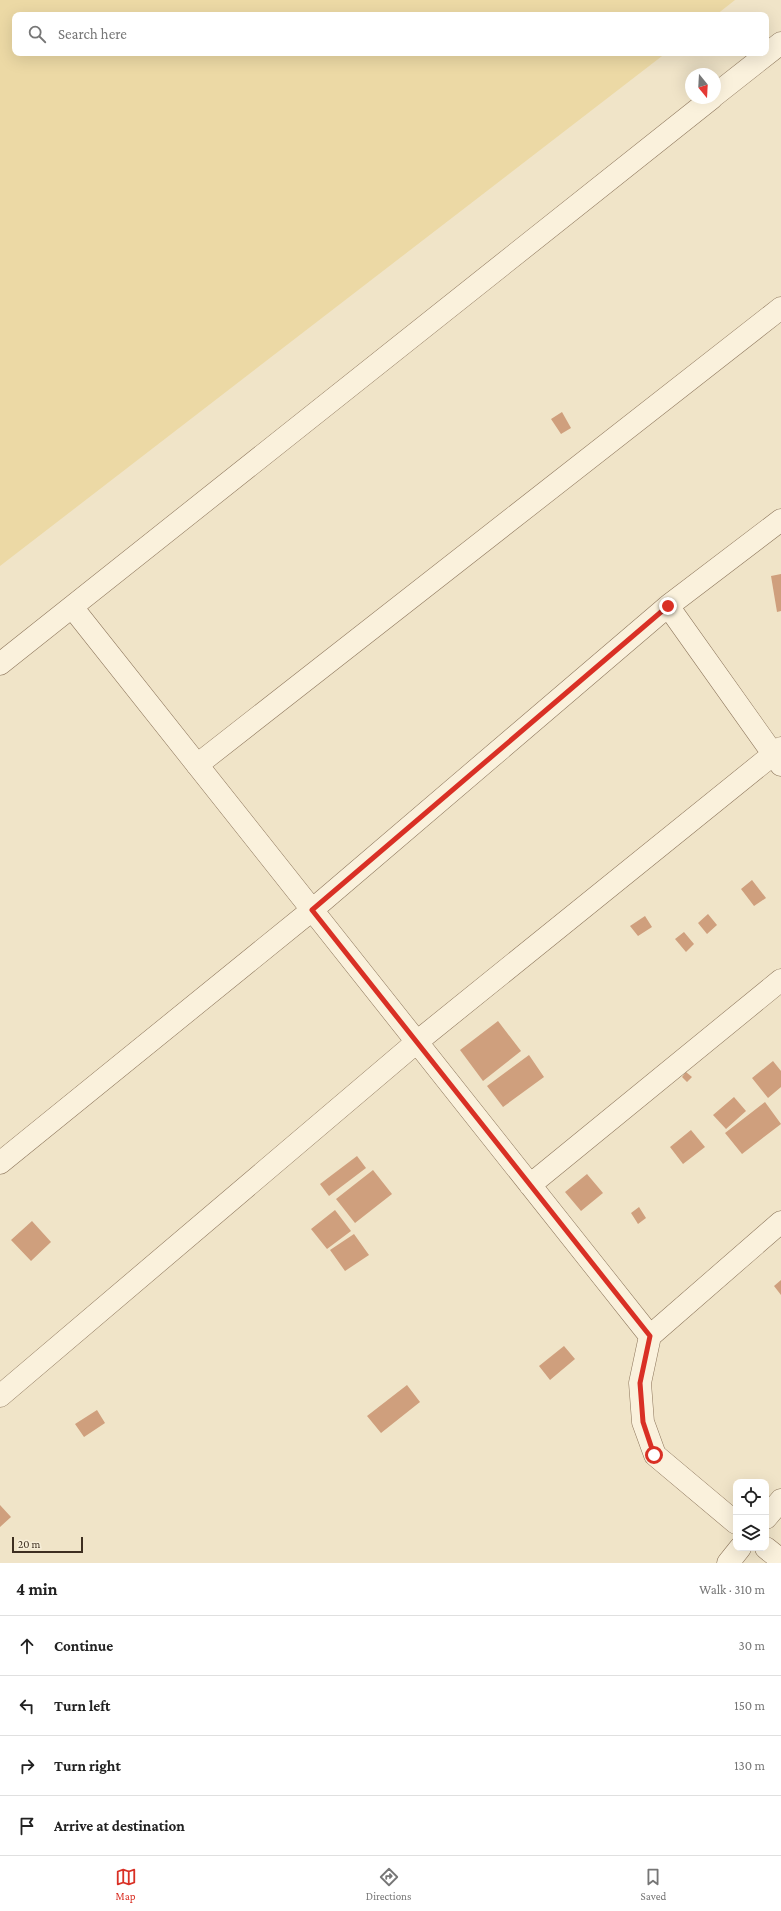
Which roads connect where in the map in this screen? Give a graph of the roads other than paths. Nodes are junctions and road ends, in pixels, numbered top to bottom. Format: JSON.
{"nodes":[{"id":1,"x":781,"y":43,"type":"edge"},
{"id":2,"x":769,"y":52,"type":"edge"},
{"id":3,"x":764,"y":56,"type":"edge"},
{"id":4,"x":721,"y":90,"type":"edge"},
{"id":5,"x":704,"y":104,"type":"edge"},
{"id":6,"x":781,"y":308,"type":"edge"},
{"id":7,"x":781,"y":520,"type":"edge"},
{"id":8,"x":668,"y":606,"type":"junction"},
{"id":9,"x":72,"y":607,"type":"junction"},
{"id":10,"x":0,"y":664,"type":"edge"},
{"id":11,"x":778,"y":756,"type":"edge"},
{"id":12,"x":197,"y":765,"type":"junction"},
{"id":13,"x":312,"y":910,"type":"junction"},
{"id":14,"x":781,"y":980,"type":"edge"},
{"id":15,"x":418,"y":1041,"type":"junction"},
{"id":16,"x":0,"y":1163,"type":"edge"},
{"id":17,"x":530,"y":1185,"type":"junction"},
{"id":18,"x":781,"y":1222,"type":"edge"},
{"id":19,"x":650,"y":1336,"type":"junction"},
{"id":20,"x":0,"y":1396,"type":"edge"},
{"id":21,"x":781,"y":1500,"type":"edge"},
{"id":22,"x":768,"y":1515,"type":"edge"},
{"id":23,"x":733,"y":1521,"type":"edge"},
{"id":24,"x":769,"y":1550,"type":"edge"},
{"id":25,"x":738,"y":1551,"type":"edge"},
{"id":26,"x":781,"y":1560,"type":"edge"},
{"id":27,"x":728,"y":1563,"type":"edge"}],
"edges":[{"from":1,"to":2,"type":"street"},
{"from":3,"to":4,"type":"street"},
{"from":5,"to":9,"type":"street"},
{"from":6,"to":12,"type":"street"},
{"from":7,"to":8,"type":"street"},
{"from":8,"to":11,"type":"street"},
{"from":8,"to":13,"type":"street"},
{"from":9,"to":10,"type":"street"},
{"from":9,"to":12,"type":"street"},
{"from":11,"to":15,"type":"street"},
{"from":12,"to":13,"type":"street"},
{"from":13,"to":15,"type":"street"},
{"from":13,"to":16,"type":"street"},
{"from":14,"to":17,"type":"street"},
{"from":15,"to":17,"type":"street"},
{"from":15,"to":20,"type":"street"},
{"from":17,"to":19,"type":"street"},
{"from":18,"to":19,"type":"street"},
{"from":19,"to":23,"type":"street"},
{"from":21,"to":22,"type":"street"},
{"from":24,"to":26,"type":"street"},
{"from":25,"to":27,"type":"street"}]}
